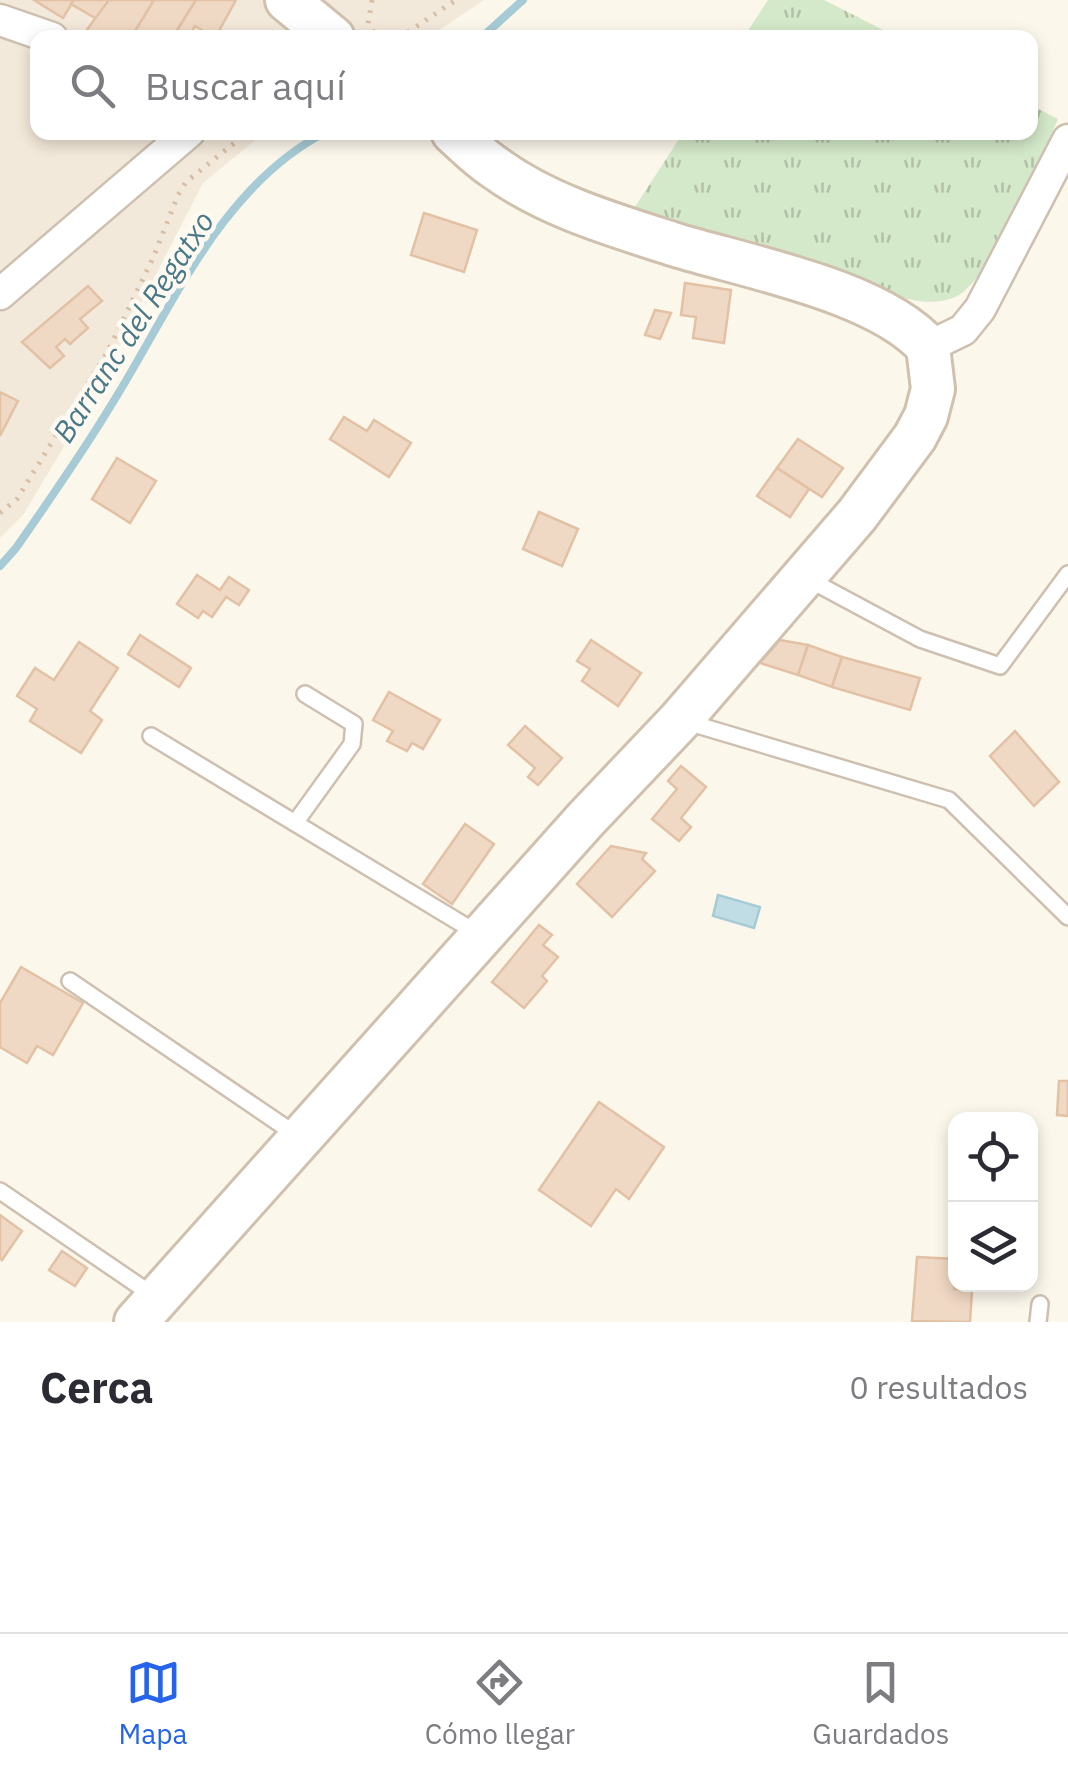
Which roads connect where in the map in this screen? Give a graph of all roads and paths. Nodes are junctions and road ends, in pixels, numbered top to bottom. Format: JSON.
{"nodes":[{"id":1,"x":372,"y":0,"type":"edge"},
{"id":2,"x":456,"y":0,"type":"edge"},
{"id":3,"x":0,"y":20,"type":"edge"},
{"id":4,"x":30,"y":30,"type":"edge"},
{"id":5,"x":372,"y":30,"type":"edge"},
{"id":6,"x":411,"y":30,"type":"edge"},
{"id":7,"x":180,"y":140,"type":"edge"},
{"id":8,"x":238,"y":140,"type":"edge"},
{"id":9,"x":461,"y":140,"type":"edge"},
{"id":10,"x":1068,"y":140,"type":"edge"},
{"id":11,"x":0,"y":294,"type":"edge"},
{"id":12,"x":928,"y":346,"type":"junction"},
{"id":13,"x":0,"y":512,"type":"edge"},
{"id":14,"x":1068,"y":574,"type":"edge"},
{"id":15,"x":805,"y":578,"type":"junction"},
{"id":16,"x":306,"y":694,"type":"dead end"},
{"id":17,"x":680,"y":720,"type":"junction"},
{"id":18,"x":151,"y":736,"type":"dead end"},
{"id":19,"x":295,"y":823,"type":"junction"},
{"id":20,"x":1068,"y":917,"type":"edge"},
{"id":21,"x":484,"y":936,"type":"junction"},
{"id":22,"x":70,"y":981,"type":"dead end"},
{"id":23,"x":300,"y":1137,"type":"junction"},
{"id":24,"x":0,"y":1192,"type":"edge"},
{"id":25,"x":1040,"y":1304,"type":"dead end"},
{"id":26,"x":147,"y":1310,"type":"edge"},
{"id":27,"x":1038,"y":1322,"type":"edge"}],
"edges":[{"from":1,"to":5,"type":"path"},
{"from":2,"to":6,"type":"path"},
{"from":3,"to":4,"type":"street"},
{"from":7,"to":11,"type":"street"},
{"from":8,"to":13,"type":"path"},
{"from":9,"to":12,"type":"main road"},
{"from":10,"to":12,"type":"street"},
{"from":12,"to":15,"type":"main road"},
{"from":14,"to":15,"type":"lane"},
{"from":15,"to":17,"type":"main road"},
{"from":16,"to":19,"type":"lane"},
{"from":17,"to":20,"type":"lane"},
{"from":17,"to":21,"type":"main road"},
{"from":18,"to":19,"type":"lane"},
{"from":19,"to":21,"type":"lane"},
{"from":21,"to":23,"type":"main road"},
{"from":22,"to":23,"type":"lane"},
{"from":23,"to":26,"type":"main road"},
{"from":24,"to":26,"type":"lane"},
{"from":25,"to":27,"type":"lane"}]}
